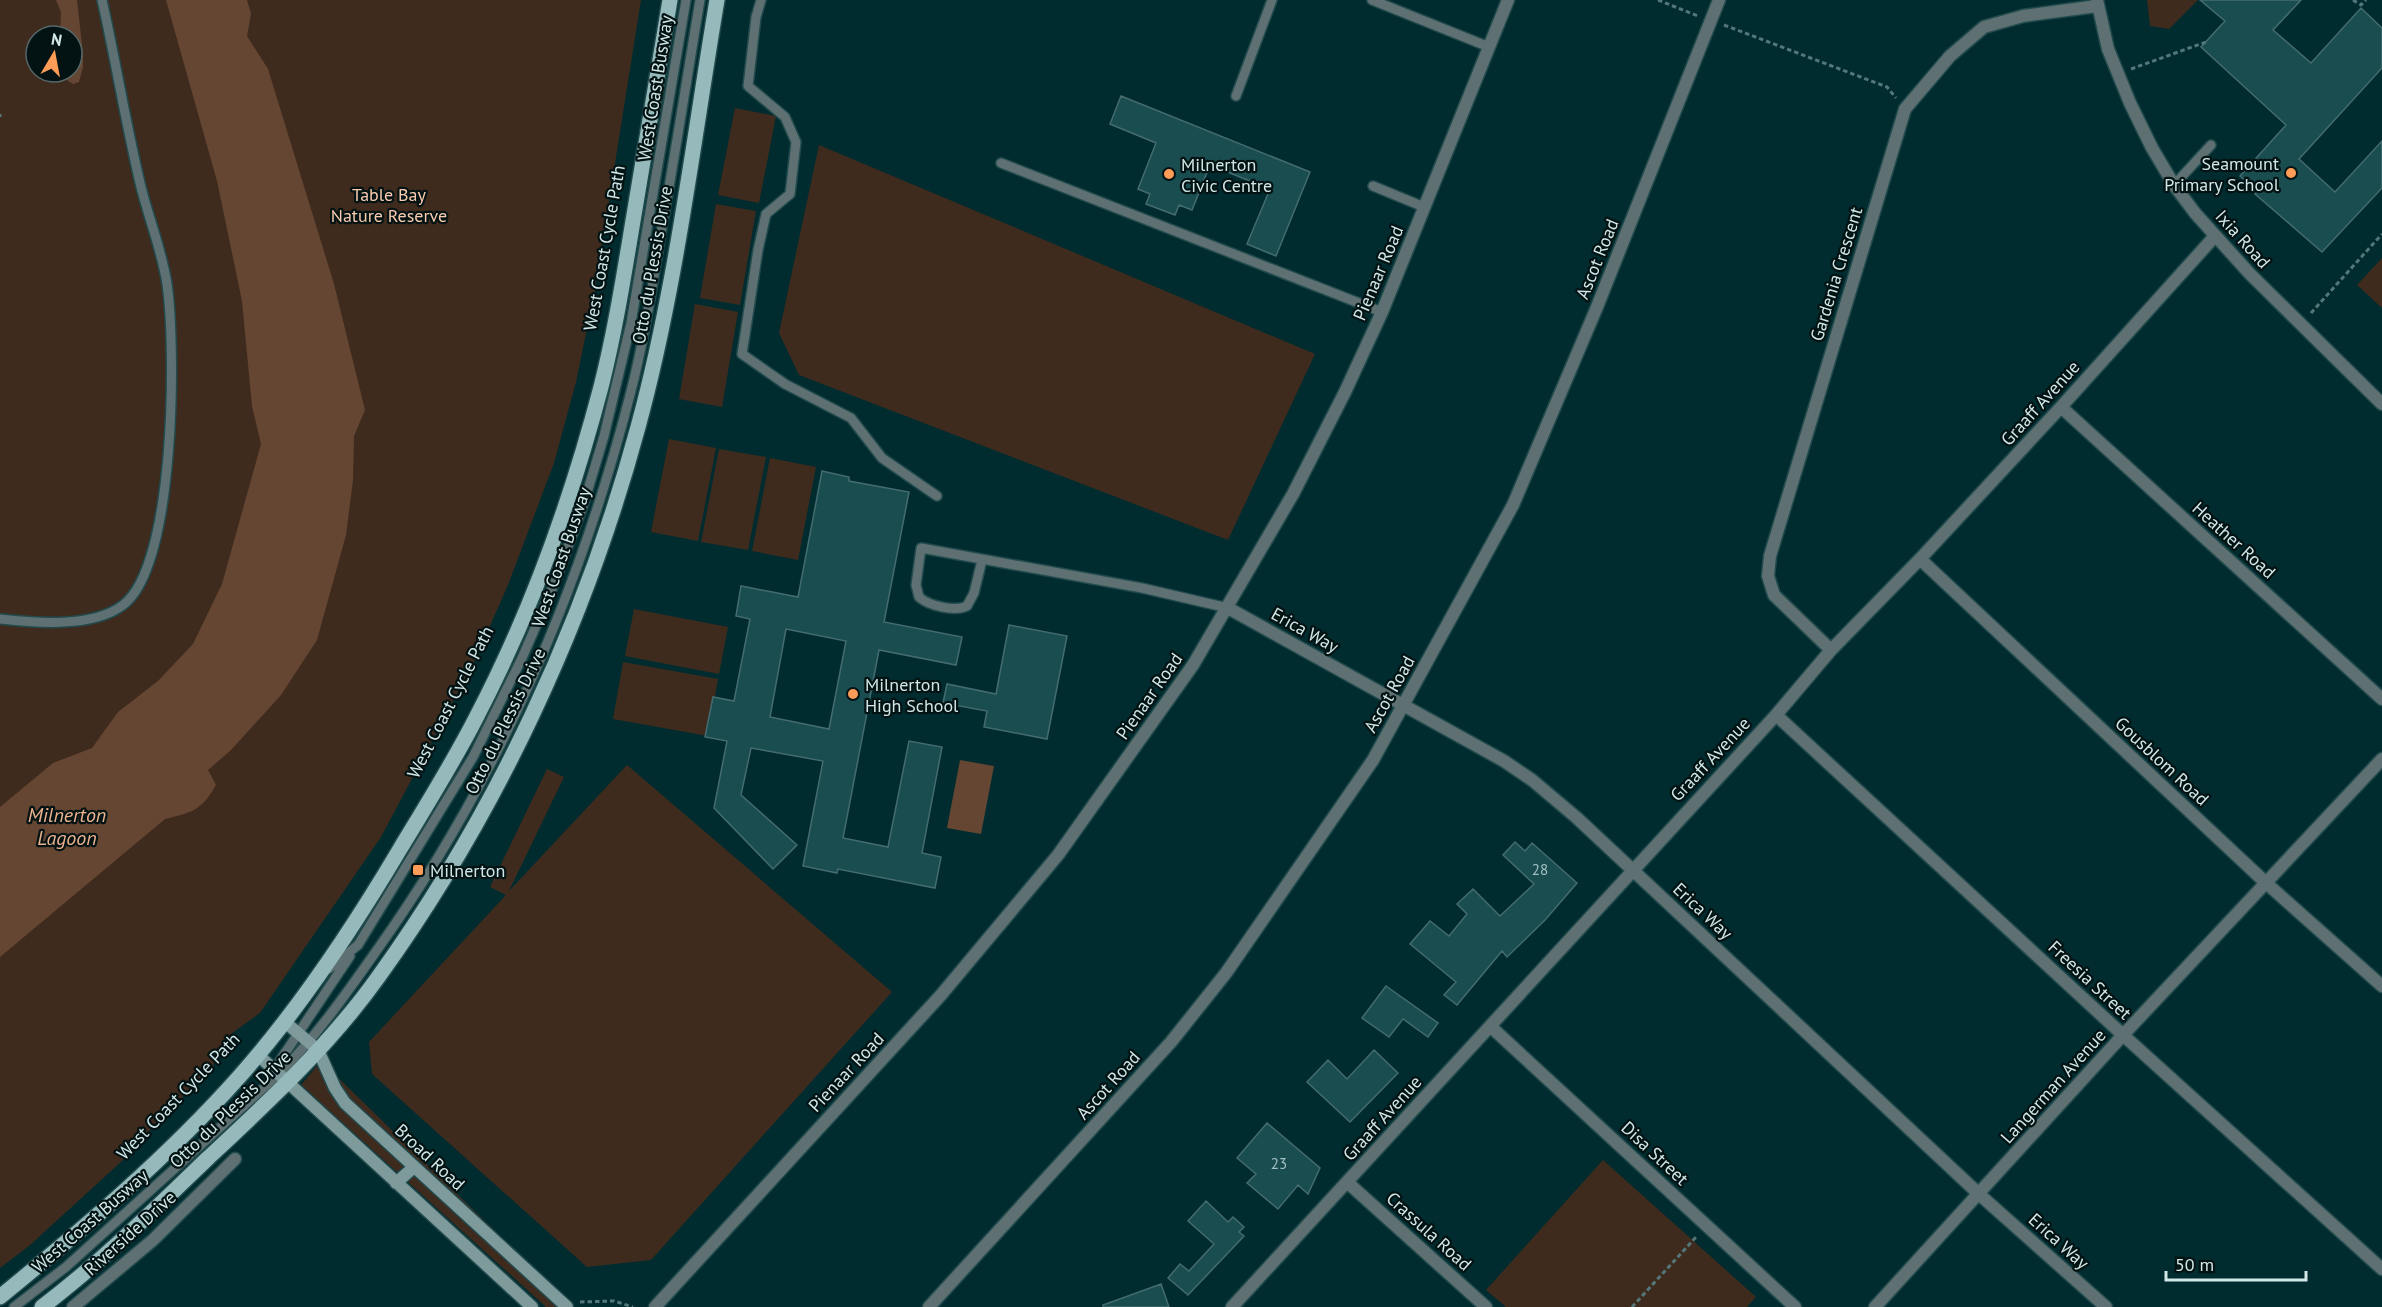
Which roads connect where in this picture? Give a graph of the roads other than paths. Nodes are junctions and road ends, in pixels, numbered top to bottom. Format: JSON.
{"nodes":[{"id":1,"x":102,"y":0,"type":"edge"},
{"id":2,"x":670,"y":0,"type":"edge"},
{"id":3,"x":686,"y":0,"type":"edge"},
{"id":4,"x":700,"y":0,"type":"edge"},
{"id":5,"x":717,"y":0,"type":"edge"},
{"id":6,"x":761,"y":0,"type":"edge"},
{"id":7,"x":1272,"y":0,"type":"edge"},
{"id":8,"x":1372,"y":0,"type":"edge"},
{"id":9,"x":1508,"y":0,"type":"edge"},
{"id":10,"x":1719,"y":0,"type":"edge"},
{"id":11,"x":2097,"y":3,"type":"edge"},
{"id":12,"x":1489,"y":47,"type":"junction"},
{"id":13,"x":1236,"y":96,"type":"dead end"},
{"id":14,"x":2211,"y":145,"type":"dead end"},
{"id":15,"x":1001,"y":163,"type":"dead end"},
{"id":16,"x":2174,"y":185,"type":"junction"},
{"id":17,"x":1373,"y":186,"type":"dead end"},
{"id":18,"x":1424,"y":207,"type":"junction"},
{"id":19,"x":2215,"y":236,"type":"junction"},
{"id":20,"x":1382,"y":312,"type":"junction"},
{"id":21,"x":2382,"y":404,"type":"edge"},
{"id":22,"x":2061,"y":407,"type":"junction"},
{"id":23,"x":937,"y":496,"type":"dead end"},
{"id":24,"x":1920,"y":559,"type":"junction"},
{"id":25,"x":982,"y":560,"type":"junction"},
{"id":26,"x":1228,"y":608,"type":"junction"},
{"id":27,"x":0,"y":619,"type":"edge"},
{"id":28,"x":1831,"y":650,"type":"junction"},
{"id":29,"x":2382,"y":699,"type":"edge"},
{"id":30,"x":1404,"y":705,"type":"junction"},
{"id":31,"x":1776,"y":715,"type":"junction"},
{"id":32,"x":2382,"y":759,"type":"edge"},
{"id":33,"x":1632,"y":869,"type":"junction"},
{"id":34,"x":2265,"y":882,"type":"junction"},
{"id":35,"x":358,"y":945,"type":"junction"},
{"id":36,"x":318,"y":978,"type":"junction"},
{"id":37,"x":2382,"y":986,"type":"edge"},
{"id":38,"x":285,"y":1022,"type":"junction"},
{"id":39,"x":1490,"y":1026,"type":"junction"},
{"id":40,"x":299,"y":1034,"type":"junction"},
{"id":41,"x":2123,"y":1035,"type":"junction"},
{"id":42,"x":314,"y":1047,"type":"junction"},
{"id":43,"x":258,"y":1055,"type":"junction"},
{"id":44,"x":279,"y":1076,"type":"junction"},
{"id":45,"x":235,"y":1159,"type":"dead end"},
{"id":46,"x":414,"y":1167,"type":"junction"},
{"id":47,"x":1347,"y":1182,"type":"junction"},
{"id":48,"x":396,"y":1183,"type":"junction"},
{"id":49,"x":1980,"y":1194,"type":"junction"},
{"id":50,"x":2382,"y":1269,"type":"edge"},
{"id":51,"x":0,"y":1297,"type":"edge"},
{"id":52,"x":14,"y":1307,"type":"edge"},
{"id":53,"x":42,"y":1307,"type":"edge"},
{"id":54,"x":73,"y":1307,"type":"edge"},
{"id":55,"x":532,"y":1307,"type":"edge"},
{"id":56,"x":567,"y":1307,"type":"edge"},
{"id":57,"x":655,"y":1307,"type":"edge"},
{"id":58,"x":929,"y":1307,"type":"edge"},
{"id":59,"x":1232,"y":1307,"type":"edge"},
{"id":60,"x":1486,"y":1307,"type":"edge"},
{"id":61,"x":1795,"y":1307,"type":"edge"},
{"id":62,"x":1875,"y":1307,"type":"edge"},
{"id":63,"x":2106,"y":1307,"type":"edge"}],
"edges":[{"from":1,"to":27,"type":"lane"},
{"from":2,"to":36,"type":"main road","name":"Otto du Plessis Drive"},
{"from":3,"to":35,"type":"lane","name":"West Coast Busway"},
{"from":4,"to":42,"type":"lane","name":"West Coast Busway"},
{"from":5,"to":42,"type":"main road","name":"Otto du Plessis Drive"},
{"from":6,"to":23,"type":"lane"},
{"from":7,"to":13,"type":"lane"},
{"from":8,"to":12,"type":"lane"},
{"from":9,"to":12,"type":"street","name":"Pienaar Road"},
{"from":10,"to":30,"type":"street","name":"Ascot Road"},
{"from":11,"to":16,"type":"street","name":"Ixia Road"},
{"from":11,"to":28,"type":"street","name":"Gardenia Crescent"},
{"from":12,"to":18,"type":"street","name":"Pienaar Road"},
{"from":14,"to":16,"type":"lane"},
{"from":15,"to":20,"type":"lane"},
{"from":16,"to":19,"type":"street","name":"Ixia Road"},
{"from":17,"to":18,"type":"lane"},
{"from":18,"to":20,"type":"street","name":"Pienaar Road"},
{"from":19,"to":21,"type":"street","name":"Ixia Road"},
{"from":19,"to":22,"type":"street","name":"Graaff Avenue"},
{"from":20,"to":26,"type":"street","name":"Pienaar Road"},
{"from":22,"to":24,"type":"street","name":"Graaff Avenue"},
{"from":22,"to":29,"type":"street","name":"Heather Road"},
{"from":24,"to":28,"type":"street","name":"Graaff Avenue"},
{"from":24,"to":34,"type":"street","name":"Gousblom Road"},
{"from":25,"to":25,"type":"lane"},
{"from":25,"to":26,"type":"lane"},
{"from":26,"to":30,"type":"street","name":"Erica Way"},
{"from":26,"to":57,"type":"street","name":"Pienaar Road"},
{"from":28,"to":31,"type":"street","name":"Graaff Avenue"},
{"from":30,"to":33,"type":"street","name":"Erica Way"},
{"from":30,"to":58,"type":"street","name":"Ascot Road"},
{"from":31,"to":33,"type":"street","name":"Graaff Avenue"},
{"from":31,"to":41,"type":"street","name":"Freesia Street"},
{"from":32,"to":34,"type":"street","name":"Langerman Avenue"},
{"from":33,"to":39,"type":"street","name":"Graaff Avenue"},
{"from":33,"to":49,"type":"street","name":"Erica Way"},
{"from":34,"to":37,"type":"street","name":"Gousblom Road"},
{"from":34,"to":41,"type":"street","name":"Langerman Avenue"},
{"from":35,"to":36,"type":"lane","name":"West Coast Busway"},
{"from":35,"to":40,"type":"lane","name":"West Coast Busway"},
{"from":36,"to":38,"type":"main road","name":"Otto du Plessis Drive"},
{"from":38,"to":40,"type":"street","name":"Broad Road"},
{"from":38,"to":43,"type":"main road","name":"Otto du Plessis Drive"},
{"from":39,"to":47,"type":"street","name":"Graaff Avenue"},
{"from":39,"to":61,"type":"street","name":"Disa Street"},
{"from":40,"to":42,"type":"street","name":"Broad Road"},
{"from":40,"to":44,"type":"lane","name":"West Coast Busway"},
{"from":41,"to":49,"type":"street","name":"Langerman Avenue"},
{"from":41,"to":50,"type":"street","name":"Freesia Street"},
{"from":42,"to":44,"type":"main road","name":"Otto du Plessis Drive"},
{"from":42,"to":46,"type":"street","name":"Broad Road"},
{"from":43,"to":44,"type":"street"},
{"from":43,"to":51,"type":"main road","name":"Otto du Plessis Drive"},
{"from":44,"to":48,"type":"street"},
{"from":44,"to":52,"type":"lane","name":"West Coast Busway"},
{"from":44,"to":53,"type":"main road","name":"Otto du Plessis Drive"},
{"from":45,"to":54,"type":"street","name":"Riverside Drive"},
{"from":46,"to":48,"type":"street"},
{"from":46,"to":56,"type":"street","name":"Broad Road"},
{"from":47,"to":59,"type":"street","name":"Graaff Avenue"},
{"from":47,"to":60,"type":"street","name":"Crassula Road"},
{"from":48,"to":55,"type":"street"},
{"from":49,"to":62,"type":"street","name":"Langerman Avenue"},
{"from":49,"to":63,"type":"street","name":"Erica Way"}]}
